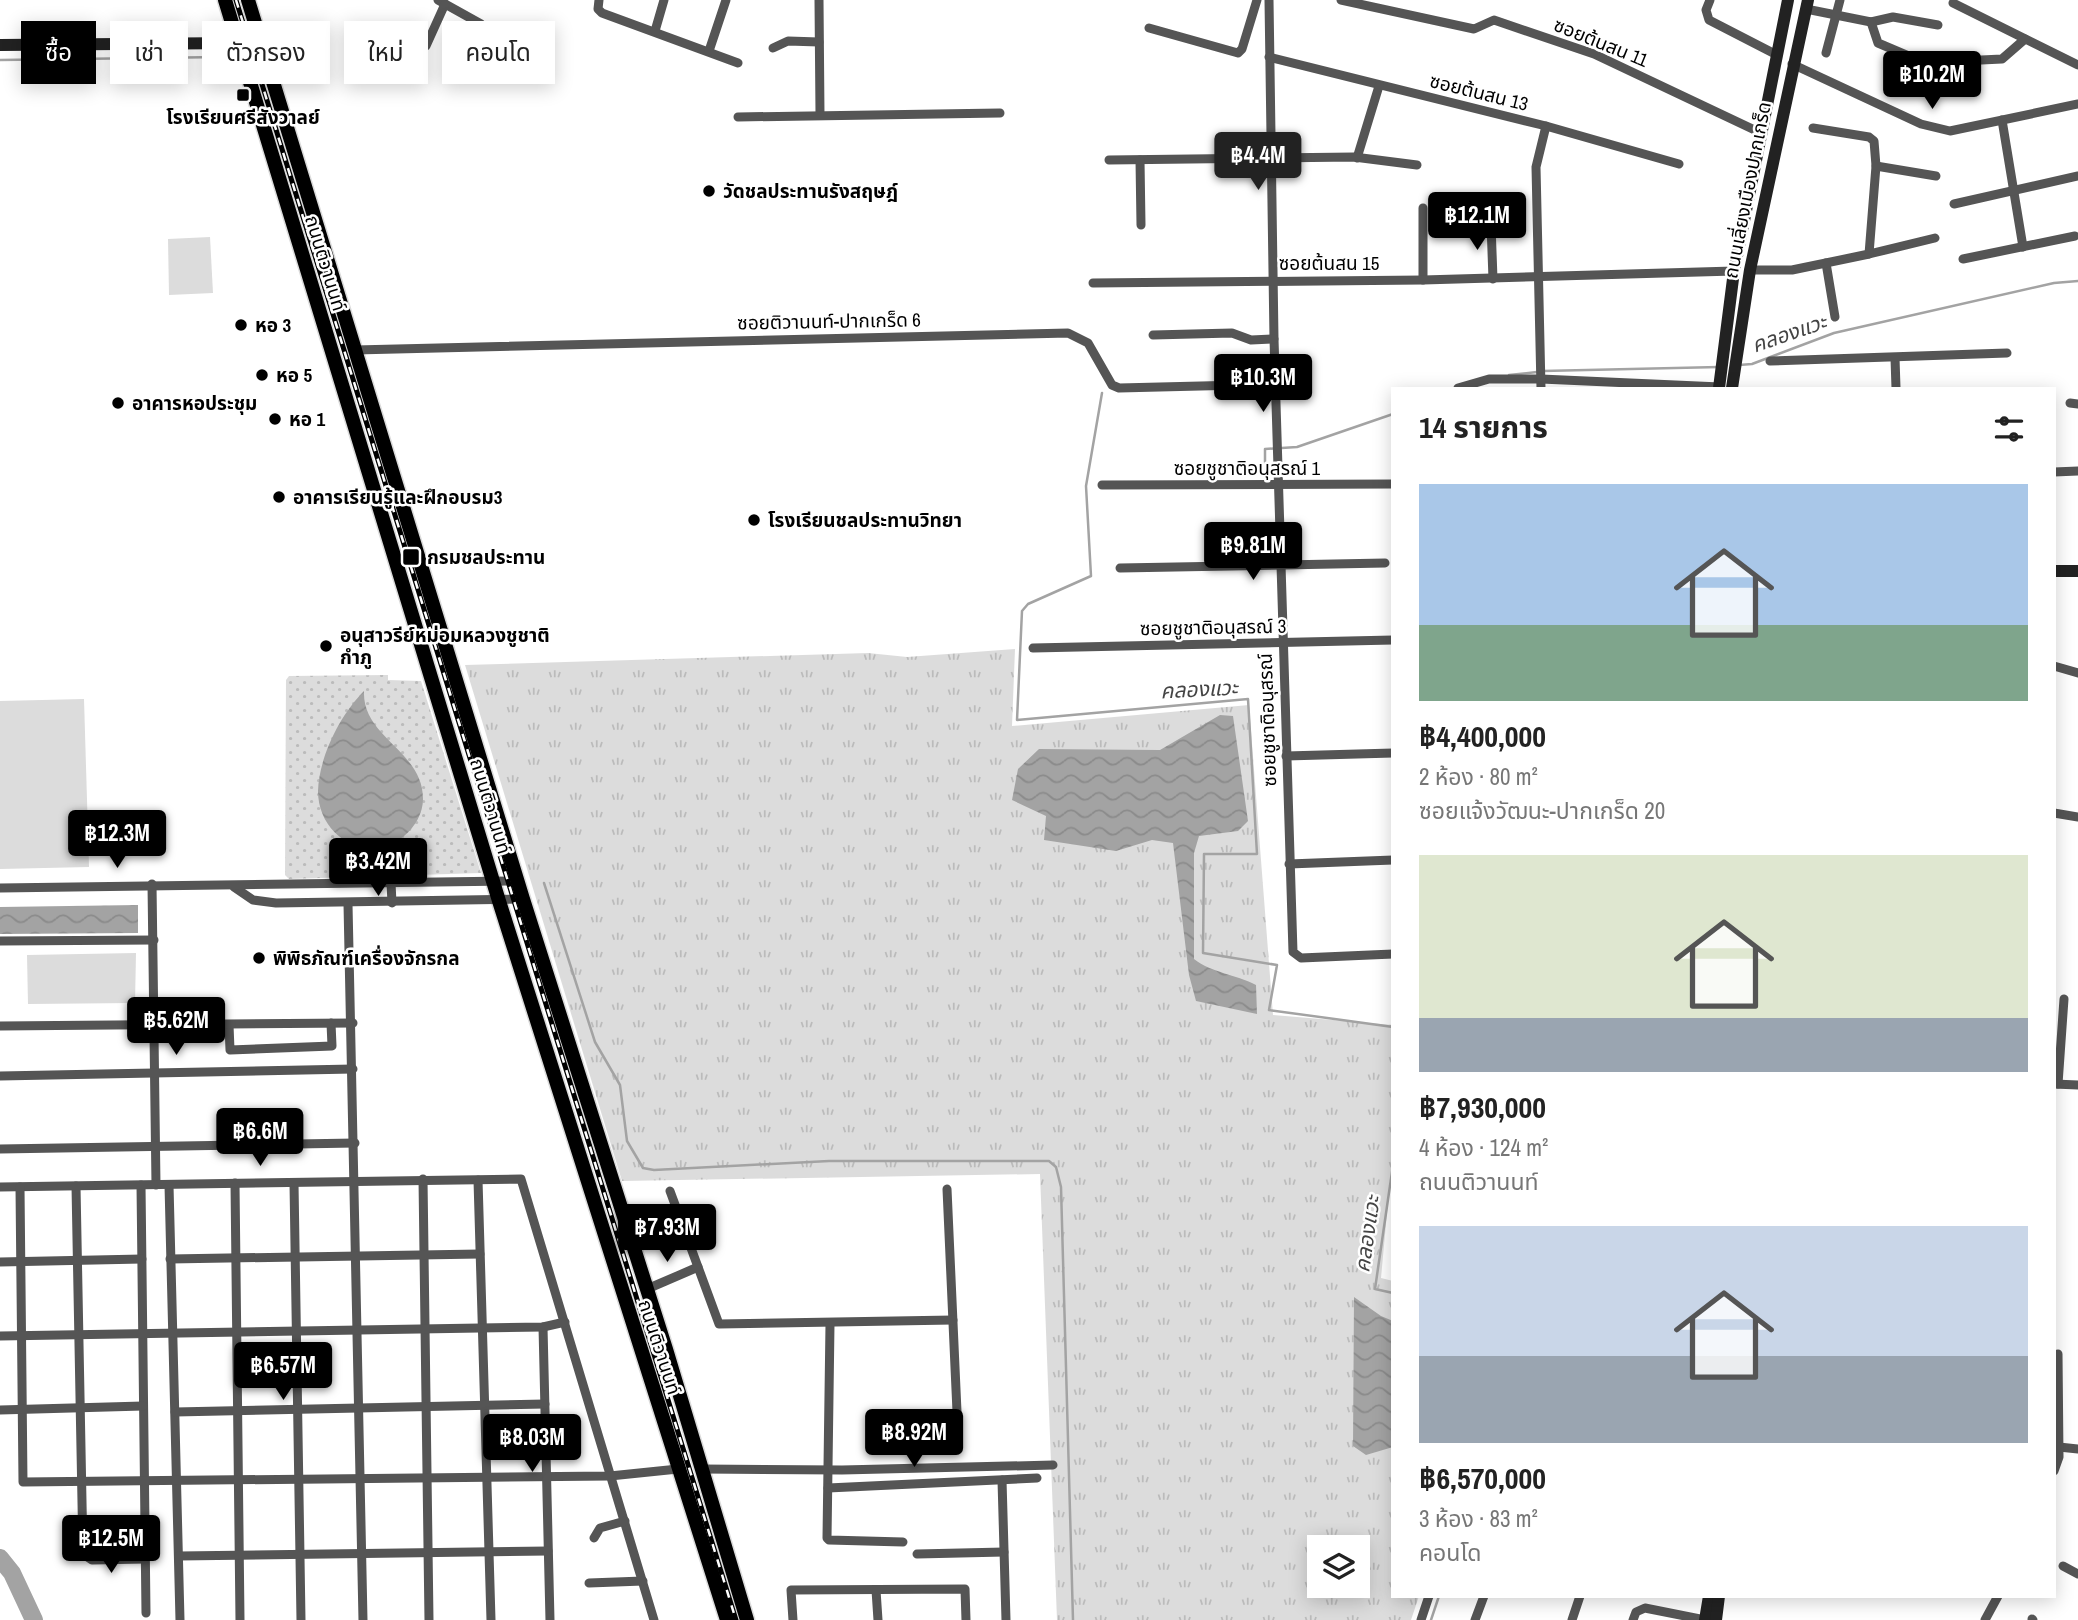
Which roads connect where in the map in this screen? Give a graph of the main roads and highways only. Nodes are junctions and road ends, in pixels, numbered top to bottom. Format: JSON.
{"nodes":[{"id":1,"x":225,"y":0,"type":"edge"},
{"id":2,"x":248,"y":0,"type":"edge"},
{"id":3,"x":1788,"y":0,"type":"edge"},
{"id":4,"x":1807,"y":5,"type":"edge"},
{"id":5,"x":232,"y":21,"type":"edge"},
{"id":6,"x":202,"y":43,"type":"edge"},
{"id":7,"x":0,"y":45,"type":"edge"},
{"id":8,"x":251,"y":84,"type":"edge"},
{"id":9,"x":301,"y":172,"type":"junction"},
{"id":10,"x":278,"y":175,"type":"junction"},
{"id":11,"x":340,"y":300,"type":"junction"},
{"id":12,"x":319,"y":307,"type":"junction"},
{"id":13,"x":1728,"y":357,"type":"junction"},
{"id":14,"x":1724,"y":387,"type":"edge"},
{"id":15,"x":2078,"y":571,"type":"edge"},
{"id":16,"x":2056,"y":572,"type":"edge"},
{"id":17,"x":678,"y":1469,"type":"junction"},
{"id":18,"x":702,"y":1469,"type":"junction"},
{"id":19,"x":1709,"y":1598,"type":"edge"},
{"id":20,"x":1719,"y":1598,"type":"edge"},
{"id":21,"x":727,"y":1620,"type":"edge"},
{"id":22,"x":747,"y":1620,"type":"edge"},
{"id":23,"x":1705,"y":1620,"type":"edge"},
{"id":24,"x":1716,"y":1620,"type":"edge"}],
"edges":[{"from":1,"to":5,"type":"main road","name":"ถนนติวานนท์"},
{"from":2,"to":9,"type":"main road","name":"ถนนติวานนท์"},
{"from":3,"to":13,"type":"main road","name":"ถนนเลี่ยงเมืองปากเกร็ด"},
{"from":4,"to":13,"type":"main road","name":"ถนนเลี่ยงเมืองปากเกร็ด"},
{"from":6,"to":7,"type":"main road"},
{"from":8,"to":10,"type":"main road","name":"ถนนติวานนท์"},
{"from":9,"to":10,"type":"main road"},
{"from":9,"to":11,"type":"main road","name":"ถนนติวานนท์"},
{"from":10,"to":12,"type":"main road","name":"ถนนติวานนท์"},
{"from":11,"to":12,"type":"main road"},
{"from":11,"to":18,"type":"main road","name":"ถนนติวานนท์"},
{"from":12,"to":17,"type":"main road","name":"ถนนติวานนท์"},
{"from":13,"to":14,"type":"main road","name":"ถนนเลี่ยงเมืองปากเกร็ด"},
{"from":15,"to":16,"type":"main road"},
{"from":17,"to":18,"type":"main road"},
{"from":17,"to":21,"type":"main road","name":"ถนนติวานนท์"},
{"from":18,"to":22,"type":"main road","name":"ถนนติวานนท์"},
{"from":19,"to":23,"type":"main road"},
{"from":20,"to":24,"type":"main road"}]}
